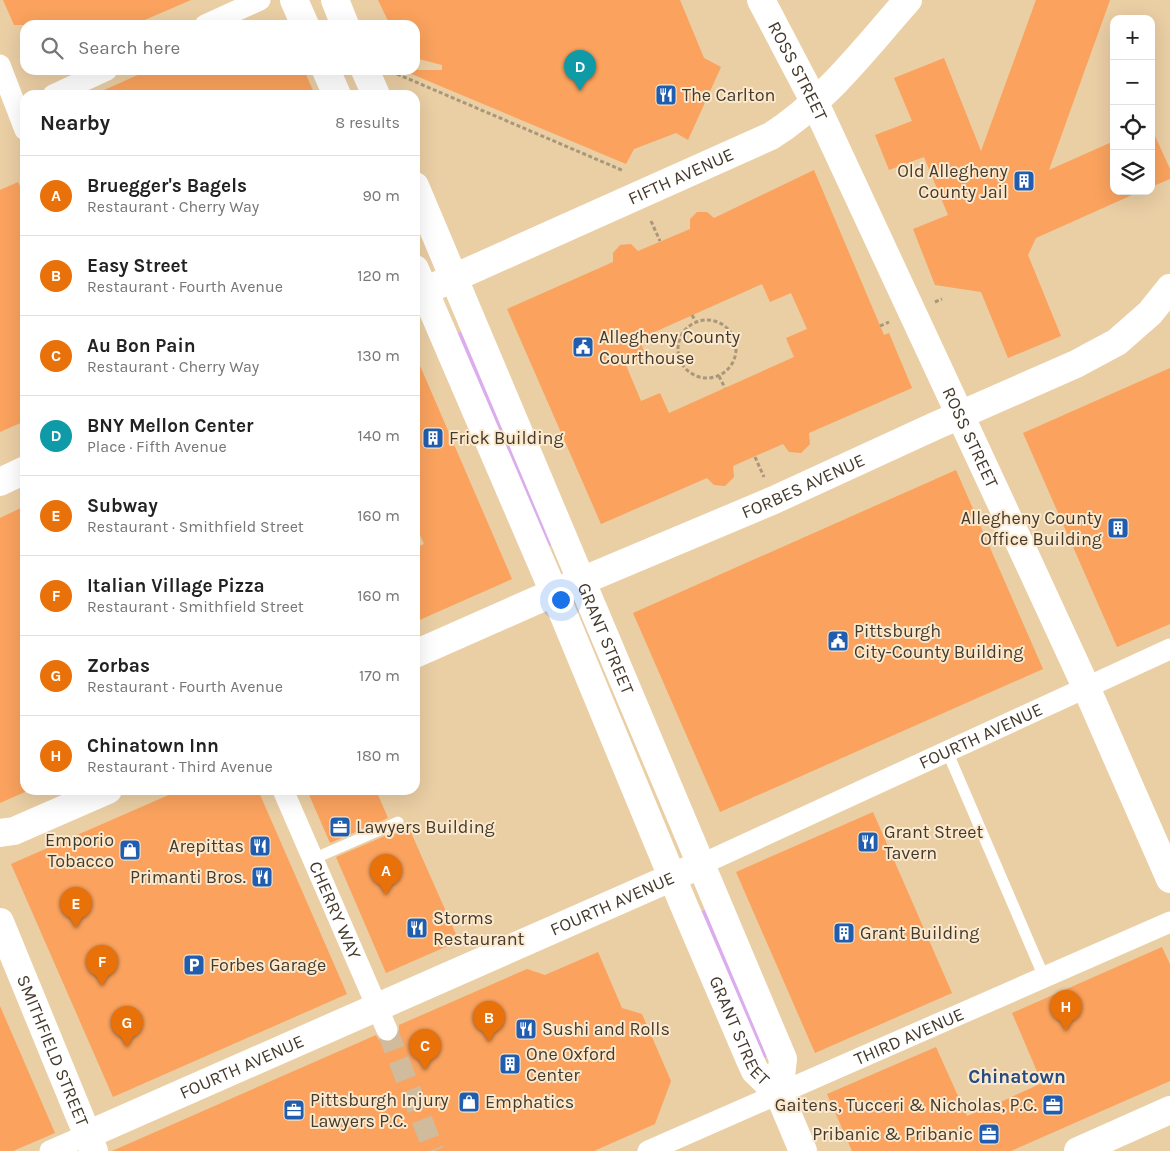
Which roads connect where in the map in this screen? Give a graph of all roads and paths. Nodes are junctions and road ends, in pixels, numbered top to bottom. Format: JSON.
{"nodes":[{"id":1,"x":260,"y":0,"type":"edge"},
{"id":2,"x":294,"y":0,"type":"edge"},
{"id":3,"x":335,"y":0,"type":"edge"},
{"id":4,"x":762,"y":0,"type":"edge"},
{"id":5,"x":908,"y":0,"type":"edge"},
{"id":6,"x":216,"y":20,"type":"edge"},
{"id":7,"x":303,"y":20,"type":"edge"},
{"id":8,"x":344,"y":20,"type":"edge"},
{"id":9,"x":0,"y":65,"type":"edge"},
{"id":10,"x":96,"y":75,"type":"edge"},
{"id":11,"x":328,"y":75,"type":"edge"},
{"id":12,"x":367,"y":75,"type":"edge"},
{"id":13,"x":398,"y":75,"type":"edge"},
{"id":14,"x":64,"y":90,"type":"edge"},
{"id":15,"x":335,"y":90,"type":"edge"},
{"id":16,"x":374,"y":90,"type":"edge"},
{"id":17,"x":814,"y":101,"type":"junction"},
{"id":18,"x":17,"y":117,"type":"edge"},
{"id":19,"x":624,"y":171,"type":"dead end"},
{"id":20,"x":420,"y":198,"type":"edge"},
{"id":21,"x":651,"y":220,"type":"dead end"},
{"id":22,"x":660,"y":242,"type":"dead end"},
{"id":23,"x":454,"y":278,"type":"junction"},
{"id":24,"x":420,"y":285,"type":"edge"},
{"id":25,"x":1170,"y":288,"type":"edge"},
{"id":26,"x":420,"y":290,"type":"edge"},
{"id":27,"x":692,"y":315,"type":"dead end"},
{"id":28,"x":696,"y":322,"type":"junction"},
{"id":29,"x":719,"y":376,"type":"junction"},
{"id":30,"x":724,"y":388,"type":"dead end"},
{"id":31,"x":960,"y":416,"type":"junction"},
{"id":32,"x":755,"y":457,"type":"dead end"},
{"id":33,"x":20,"y":472,"type":"edge"},
{"id":34,"x":764,"y":478,"type":"dead end"},
{"id":35,"x":0,"y":482,"type":"edge"},
{"id":36,"x":582,"y":581,"type":"junction"},
{"id":37,"x":554,"y":593,"type":"junction"},
{"id":38,"x":1170,"y":649,"type":"edge"},
{"id":39,"x":420,"y":652,"type":"edge"},
{"id":40,"x":1086,"y":687,"type":"junction"},
{"id":41,"x":947,"y":751,"type":"junction"},
{"id":42,"x":97,"y":795,"type":"edge"},
{"id":43,"x":285,"y":795,"type":"edge"},
{"id":44,"x":398,"y":822,"type":"dead end"},
{"id":45,"x":0,"y":833,"type":"edge"},
{"id":46,"x":313,"y":858,"type":"junction"},
{"id":47,"x":700,"y":864,"type":"junction"},
{"id":48,"x":672,"y":877,"type":"junction"},
{"id":49,"x":1170,"y":879,"type":"edge"},
{"id":50,"x":0,"y":922,"type":"edge"},
{"id":51,"x":1170,"y":922,"type":"edge"},
{"id":52,"x":1044,"y":977,"type":"junction"},
{"id":53,"x":382,"y":1018,"type":"junction"},
{"id":54,"x":779,"y":1094,"type":"junction"},
{"id":55,"x":1170,"y":1110,"type":"edge"},
{"id":56,"x":90,"y":1143,"type":"edge"},
{"id":57,"x":677,"y":1145,"type":"edge"},
{"id":58,"x":50,"y":1151,"type":"edge"},
{"id":59,"x":648,"y":1151,"type":"edge"},
{"id":60,"x":803,"y":1151,"type":"edge"},
{"id":61,"x":1078,"y":1151,"type":"edge"}],
"edges":[{"from":1,"to":6,"type":"street"},
{"from":2,"to":7,"type":"main road"},
{"from":3,"to":8,"type":"main road"},
{"from":4,"to":17,"type":"main road","name":"ROSS STREET"},
{"from":5,"to":17,"type":"main road","name":"FIFTH AVENUE"},
{"from":9,"to":18,"type":"street"},
{"from":10,"to":14,"type":"street"},
{"from":11,"to":15,"type":"main road"},
{"from":12,"to":16,"type":"main road"},
{"from":13,"to":19,"type":"path"},
{"from":17,"to":23,"type":"main road","name":"FIFTH AVENUE"},
{"from":17,"to":31,"type":"main road","name":"ROSS STREET"},
{"from":20,"to":23,"type":"main road","name":"GRANT STREET"},
{"from":21,"to":22,"type":"path"},
{"from":23,"to":24,"type":"main road","name":"FIFTH AVENUE"},
{"from":23,"to":36,"type":"main road","name":"GRANT STREET"},
{"from":25,"to":31,"type":"main road","name":"FORBES AVENUE"},
{"from":26,"to":37,"type":"main road","name":"GRANT STREET"},
{"from":27,"to":28,"type":"path"},
{"from":28,"to":29,"type":"path"},
{"from":28,"to":29,"type":"path"},
{"from":29,"to":30,"type":"path"},
{"from":31,"to":36,"type":"main road","name":"FORBES AVENUE"},
{"from":31,"to":40,"type":"main road","name":"ROSS STREET"},
{"from":32,"to":34,"type":"path"},
{"from":33,"to":35,"type":"main road"},
{"from":36,"to":37,"type":"main road","name":"FORBES AVENUE"},
{"from":36,"to":47,"type":"main road","name":"GRANT STREET"},
{"from":37,"to":39,"type":"main road","name":"FORBES AVENUE"},
{"from":37,"to":48,"type":"main road","name":"GRANT STREET"},
{"from":38,"to":40,"type":"street","name":"FOURTH AVENUE"},
{"from":40,"to":41,"type":"street","name":"FOURTH AVENUE"},
{"from":40,"to":49,"type":"main road","name":"ROSS STREET"},
{"from":41,"to":47,"type":"street","name":"FOURTH AVENUE"},
{"from":41,"to":52,"type":"lane"},
{"from":42,"to":45,"type":"main road"},
{"from":43,"to":46,"type":"street","name":"CHERRY WAY"},
{"from":44,"to":46,"type":"lane"},
{"from":46,"to":53,"type":"street","name":"CHERRY WAY"},
{"from":47,"to":48,"type":"main road","name":"FOURTH AVENUE"},
{"from":47,"to":54,"type":"main road","name":"GRANT STREET"},
{"from":48,"to":53,"type":"main road","name":"FOURTH AVENUE"},
{"from":48,"to":54,"type":"main road","name":"GRANT STREET"},
{"from":50,"to":56,"type":"main road","name":"SMITHFIELD STREET"},
{"from":51,"to":52,"type":"street","name":"THIRD AVENUE"},
{"from":52,"to":54,"type":"street","name":"THIRD AVENUE"},
{"from":53,"to":56,"type":"main road","name":"FOURTH AVENUE"},
{"from":54,"to":57,"type":"street","name":"THIRD AVENUE"},
{"from":54,"to":60,"type":"main road","name":"GRANT STREET"},
{"from":55,"to":61,"type":"main road"},
{"from":56,"to":58,"type":"street","name":"FOURTH AVENUE"},
{"from":57,"to":59,"type":"street","name":"THIRD AVENUE"}]}
